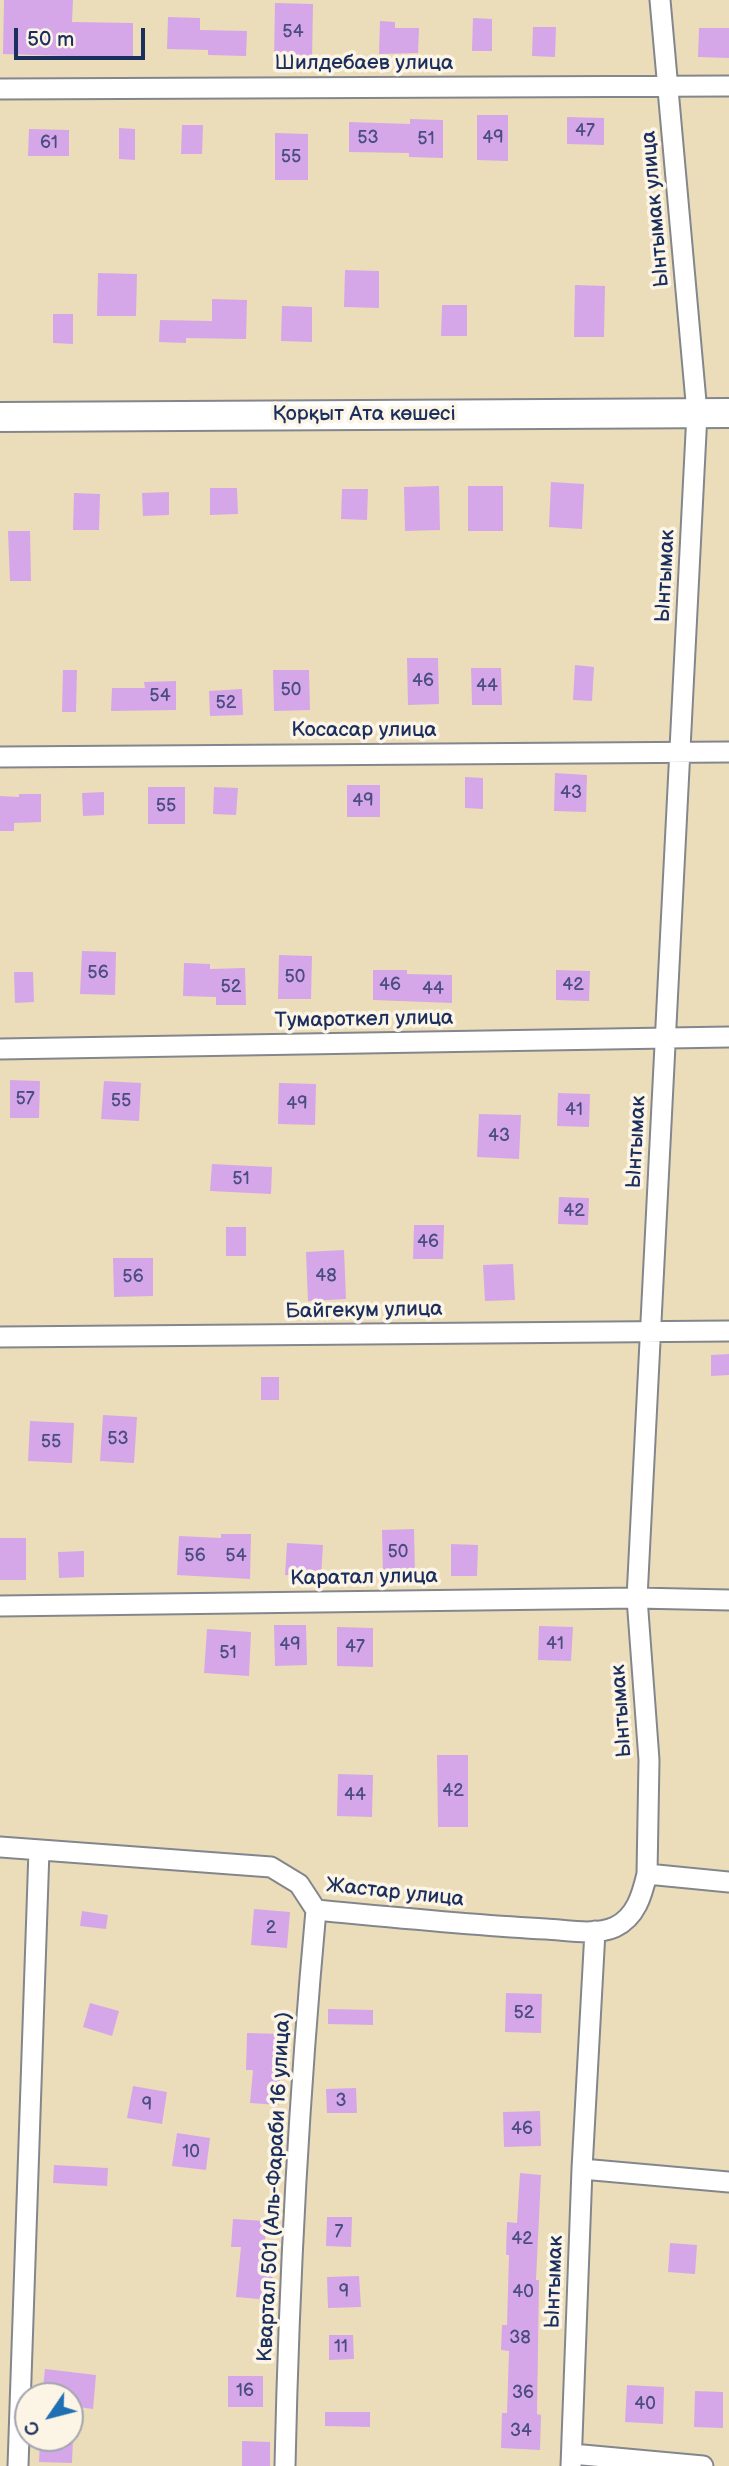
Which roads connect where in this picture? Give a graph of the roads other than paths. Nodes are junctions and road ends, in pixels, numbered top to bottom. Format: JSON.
{"nodes":[{"id":1,"x":660,"y":0,"type":"edge"},
{"id":2,"x":667,"y":85,"type":"junction"},
{"id":3,"x":729,"y":86,"type":"edge"},
{"id":4,"x":0,"y":89,"type":"edge"},
{"id":5,"x":697,"y":413,"type":"junction"},
{"id":6,"x":729,"y":413,"type":"edge"},
{"id":7,"x":0,"y":417,"type":"edge"},
{"id":8,"x":680,"y":751,"type":"junction"},
{"id":9,"x":729,"y":752,"type":"edge"},
{"id":10,"x":0,"y":757,"type":"edge"},
{"id":11,"x":665,"y":1037,"type":"junction"},
{"id":12,"x":729,"y":1037,"type":"edge"},
{"id":13,"x":0,"y":1049,"type":"edge"},
{"id":14,"x":650,"y":1331,"type":"junction"},
{"id":15,"x":729,"y":1331,"type":"edge"},
{"id":16,"x":0,"y":1337,"type":"edge"},
{"id":17,"x":637,"y":1598,"type":"junction"},
{"id":18,"x":729,"y":1600,"type":"edge"},
{"id":19,"x":0,"y":1606,"type":"edge"},
{"id":20,"x":0,"y":1847,"type":"edge"},
{"id":21,"x":39,"y":1850,"type":"junction"},
{"id":22,"x":647,"y":1874,"type":"junction"},
{"id":23,"x":729,"y":1882,"type":"edge"},
{"id":24,"x":316,"y":1910,"type":"junction"},
{"id":25,"x":595,"y":1931,"type":"junction"},
{"id":26,"x":582,"y":2169,"type":"junction"},
{"id":27,"x":729,"y":2182,"type":"edge"},
{"id":28,"x":572,"y":2460,"type":"edge"},
{"id":29,"x":18,"y":2466,"type":"edge"},
{"id":30,"x":285,"y":2466,"type":"edge"},
{"id":31,"x":703,"y":2466,"type":"edge"}],
"edges":[{"from":1,"to":2,"type":"street","name":"Ынтымак улица"},
{"from":2,"to":3,"type":"street","name":"Шилдебаев улица"},
{"from":2,"to":4,"type":"street","name":"Шилдебаев улица"},
{"from":2,"to":5,"type":"street","name":"Ынтымак улица"},
{"from":5,"to":6,"type":"main road","name":"Қорқыт Ата көшесі"},
{"from":5,"to":7,"type":"main road","name":"Қорқыт Ата көшесі"},
{"from":5,"to":8,"type":"street","name":"Ынтымак"},
{"from":8,"to":9,"type":"street","name":"Косасар улица"},
{"from":8,"to":10,"type":"street","name":"Косасар улица"},
{"from":8,"to":11,"type":"street","name":"Ынтымак"},
{"from":11,"to":12,"type":"street","name":"Тумароткел улица"},
{"from":11,"to":13,"type":"street","name":"Тумароткел улица"},
{"from":11,"to":14,"type":"street","name":"Ынтымак"},
{"from":14,"to":15,"type":"street","name":"Байгекум улица"},
{"from":14,"to":16,"type":"street","name":"Байгекум улица"},
{"from":14,"to":17,"type":"street","name":"Ынтымак"},
{"from":17,"to":18,"type":"street","name":"Каратал улица"},
{"from":17,"to":19,"type":"street","name":"Каратал улица"},
{"from":17,"to":22,"type":"street","name":"Ынтымак"},
{"from":20,"to":21,"type":"street","name":"Жастар улица"},
{"from":21,"to":24,"type":"street","name":"Жастар улица"},
{"from":21,"to":29,"type":"street"},
{"from":22,"to":23,"type":"street"},
{"from":22,"to":25,"type":"street","name":"Жастар улица"},
{"from":24,"to":25,"type":"street","name":"Жастар улица"},
{"from":24,"to":30,"type":"street","name":"Квартал 501 (Аль-Фараби 16 улица)"},
{"from":25,"to":26,"type":"street","name":"Ынтымак"},
{"from":26,"to":27,"type":"street"},
{"from":26,"to":28,"type":"street","name":"Ынтымак"},
{"from":28,"to":31,"type":"street"}]}
